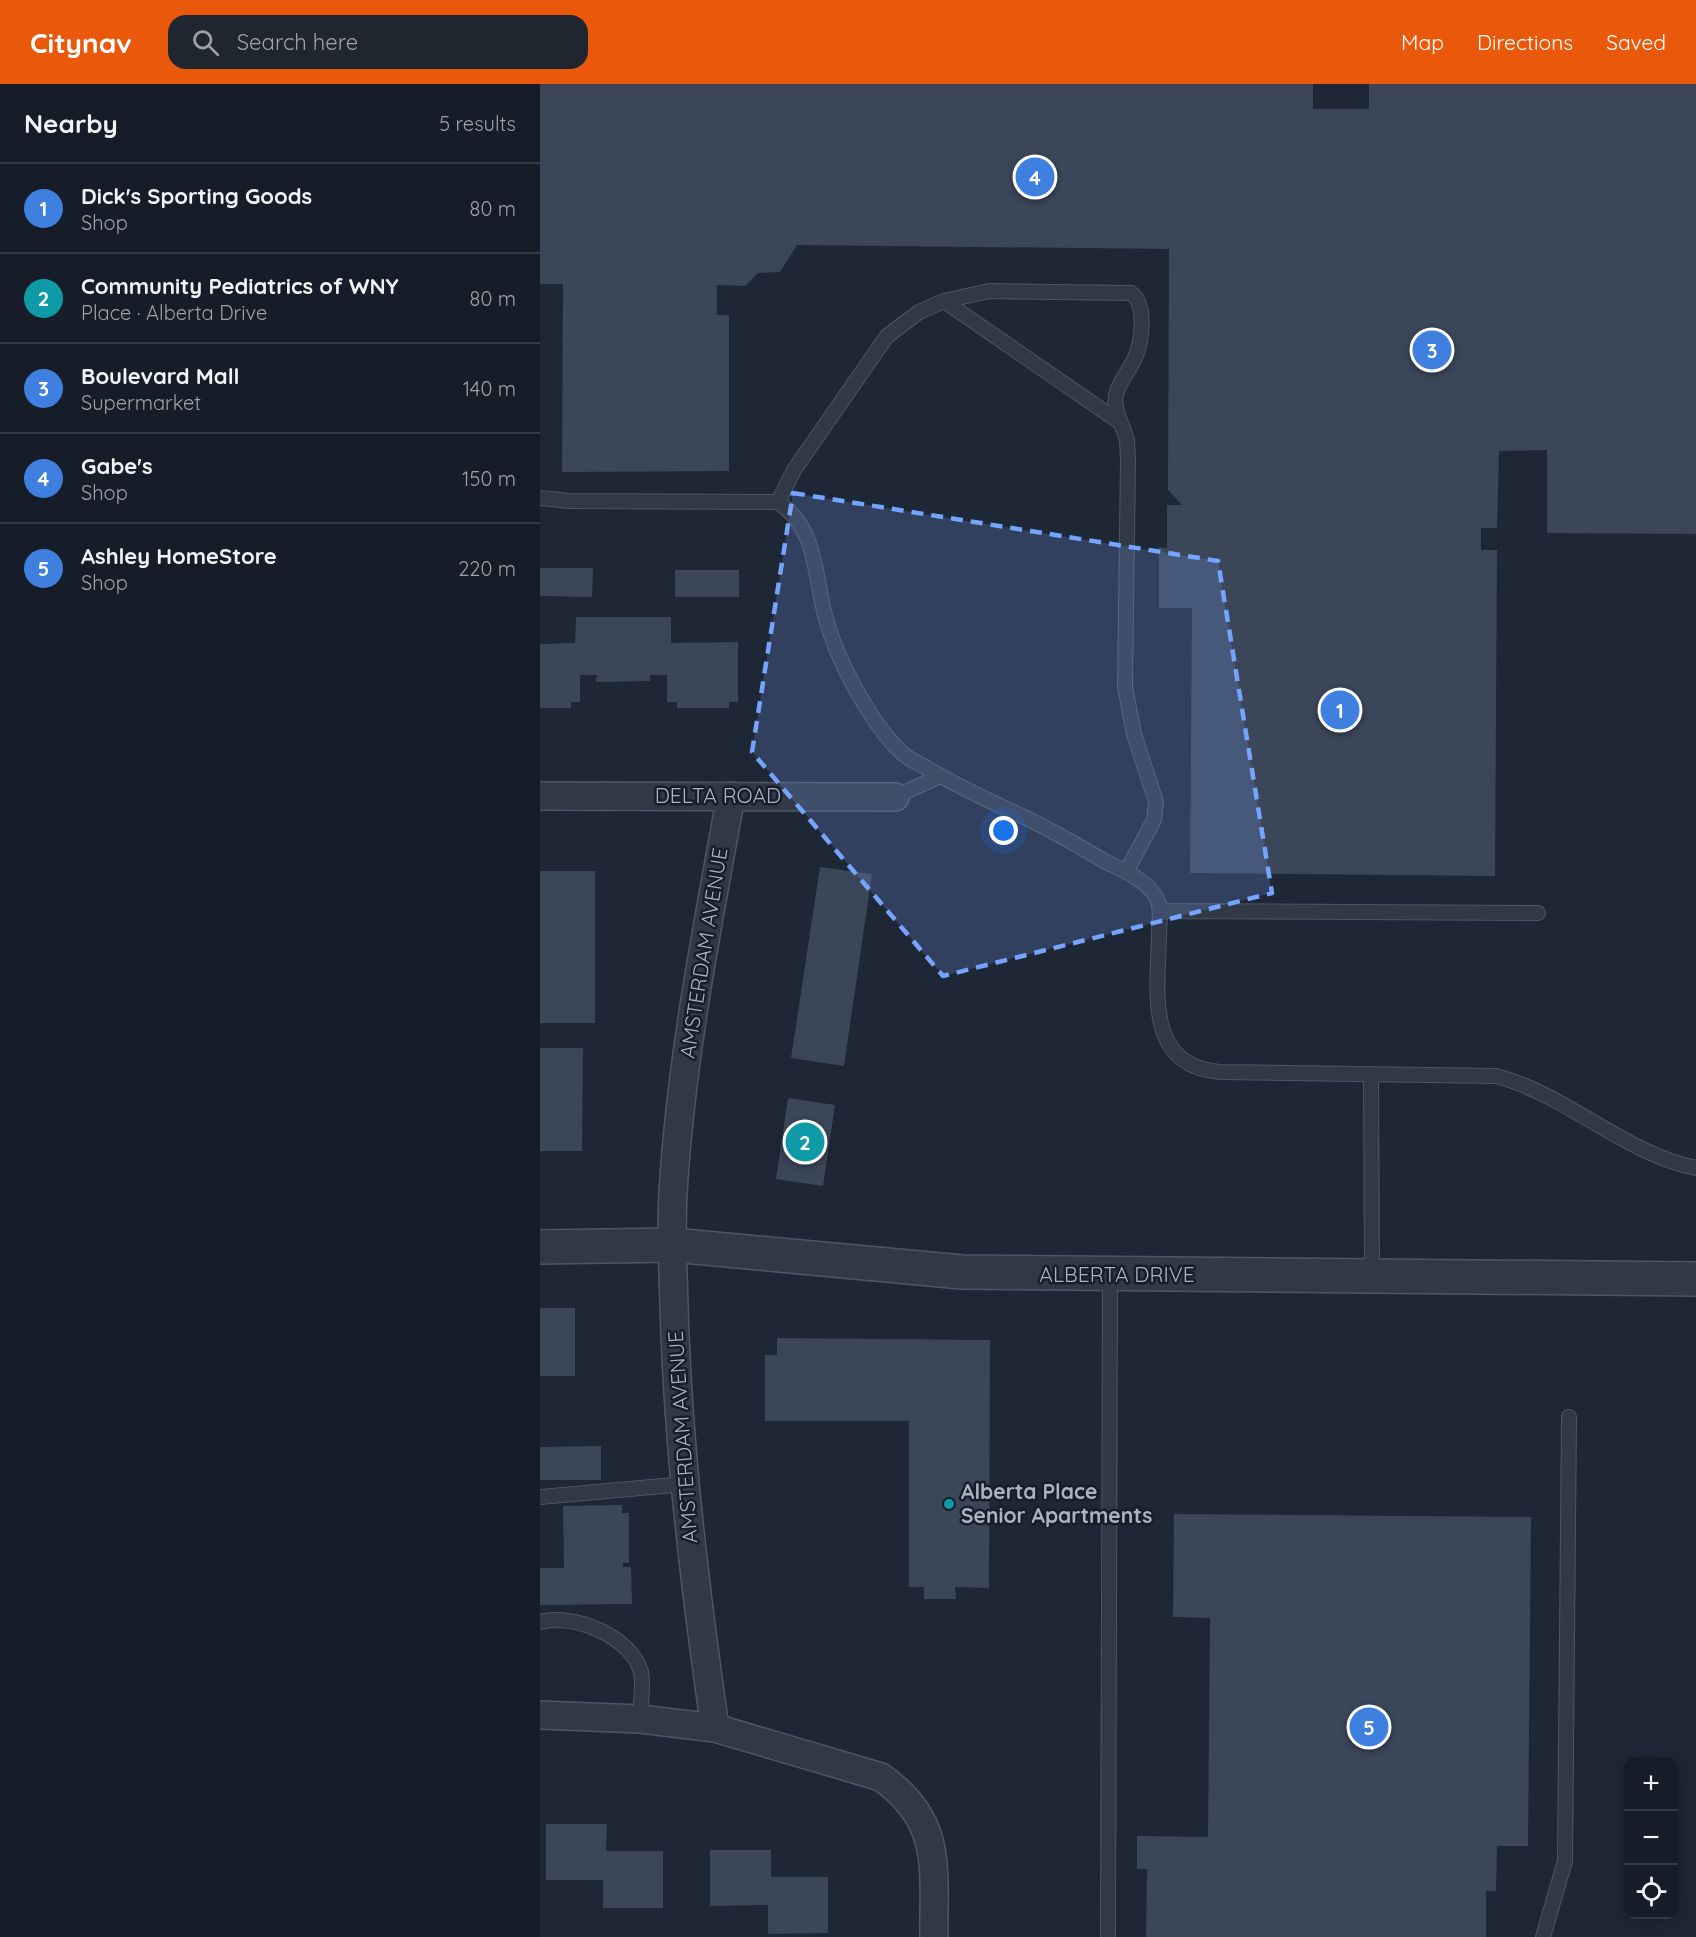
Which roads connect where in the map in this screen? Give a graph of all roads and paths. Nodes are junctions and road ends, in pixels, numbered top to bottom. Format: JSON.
{"nodes":[{"id":1,"x":944,"y":301,"type":"junction"},
{"id":2,"x":1121,"y":423,"type":"junction"},
{"id":3,"x":540,"y":498,"type":"edge"},
{"id":4,"x":778,"y":502,"type":"junction"},
{"id":5,"x":940,"y":776,"type":"junction"},
{"id":6,"x":540,"y":796,"type":"edge"},
{"id":7,"x":731,"y":796,"type":"junction"},
{"id":8,"x":895,"y":797,"type":"joint"},
{"id":9,"x":1126,"y":872,"type":"junction"},
{"id":10,"x":1160,"y":911,"type":"junction"},
{"id":11,"x":1538,"y":913,"type":"dead end"},
{"id":12,"x":1371,"y":1074,"type":"junction"},
{"id":13,"x":1696,"y":1168,"type":"edge"},
{"id":14,"x":673,"y":1245,"type":"junction"},
{"id":15,"x":540,"y":1247,"type":"edge"},
{"id":16,"x":1110,"y":1275,"type":"junction"},
{"id":17,"x":1372,"y":1276,"type":"junction"},
{"id":18,"x":1696,"y":1279,"type":"edge"},
{"id":19,"x":1569,"y":1417,"type":"dead end"},
{"id":20,"x":685,"y":1484,"type":"junction"},
{"id":21,"x":540,"y":1497,"type":"edge"},
{"id":22,"x":540,"y":1622,"type":"edge"},
{"id":23,"x":540,"y":1715,"type":"edge"},
{"id":24,"x":640,"y":1719,"type":"junction"},
{"id":25,"x":715,"y":1728,"type":"junction"},
{"id":26,"x":934,"y":1937,"type":"edge"},
{"id":27,"x":1108,"y":1937,"type":"edge"},
{"id":28,"x":1543,"y":1937,"type":"edge"}],
"edges":[{"from":1,"to":2,"type":"lane"},
{"from":1,"to":2,"type":"lane"},
{"from":1,"to":4,"type":"lane"},
{"from":2,"to":9,"type":"lane"},
{"from":3,"to":4,"type":"lane"},
{"from":4,"to":5,"type":"lane"},
{"from":5,"to":8,"type":"lane"},
{"from":5,"to":9,"type":"lane"},
{"from":6,"to":7,"type":"street","name":"DELTA ROAD"},
{"from":7,"to":8,"type":"street","name":"DELTA ROAD"},
{"from":7,"to":14,"type":"street","name":"AMSTERDAM AVENUE"},
{"from":9,"to":10,"type":"lane"},
{"from":10,"to":11,"type":"lane"},
{"from":10,"to":12,"type":"lane"},
{"from":12,"to":13,"type":"lane"},
{"from":12,"to":17,"type":"lane"},
{"from":14,"to":15,"type":"street","name":"ALBERTA DRIVE"},
{"from":14,"to":16,"type":"street","name":"ALBERTA DRIVE"},
{"from":14,"to":20,"type":"street","name":"AMSTERDAM AVENUE"},
{"from":16,"to":17,"type":"street","name":"ALBERTA DRIVE"},
{"from":16,"to":27,"type":"lane"},
{"from":17,"to":18,"type":"street","name":"ALBERTA DRIVE"},
{"from":19,"to":28,"type":"lane"},
{"from":20,"to":21,"type":"lane"},
{"from":20,"to":25,"type":"street","name":"AMSTERDAM AVENUE"},
{"from":22,"to":24,"type":"lane"},
{"from":23,"to":24,"type":"street"},
{"from":24,"to":25,"type":"street"},
{"from":25,"to":26,"type":"street"}]}
